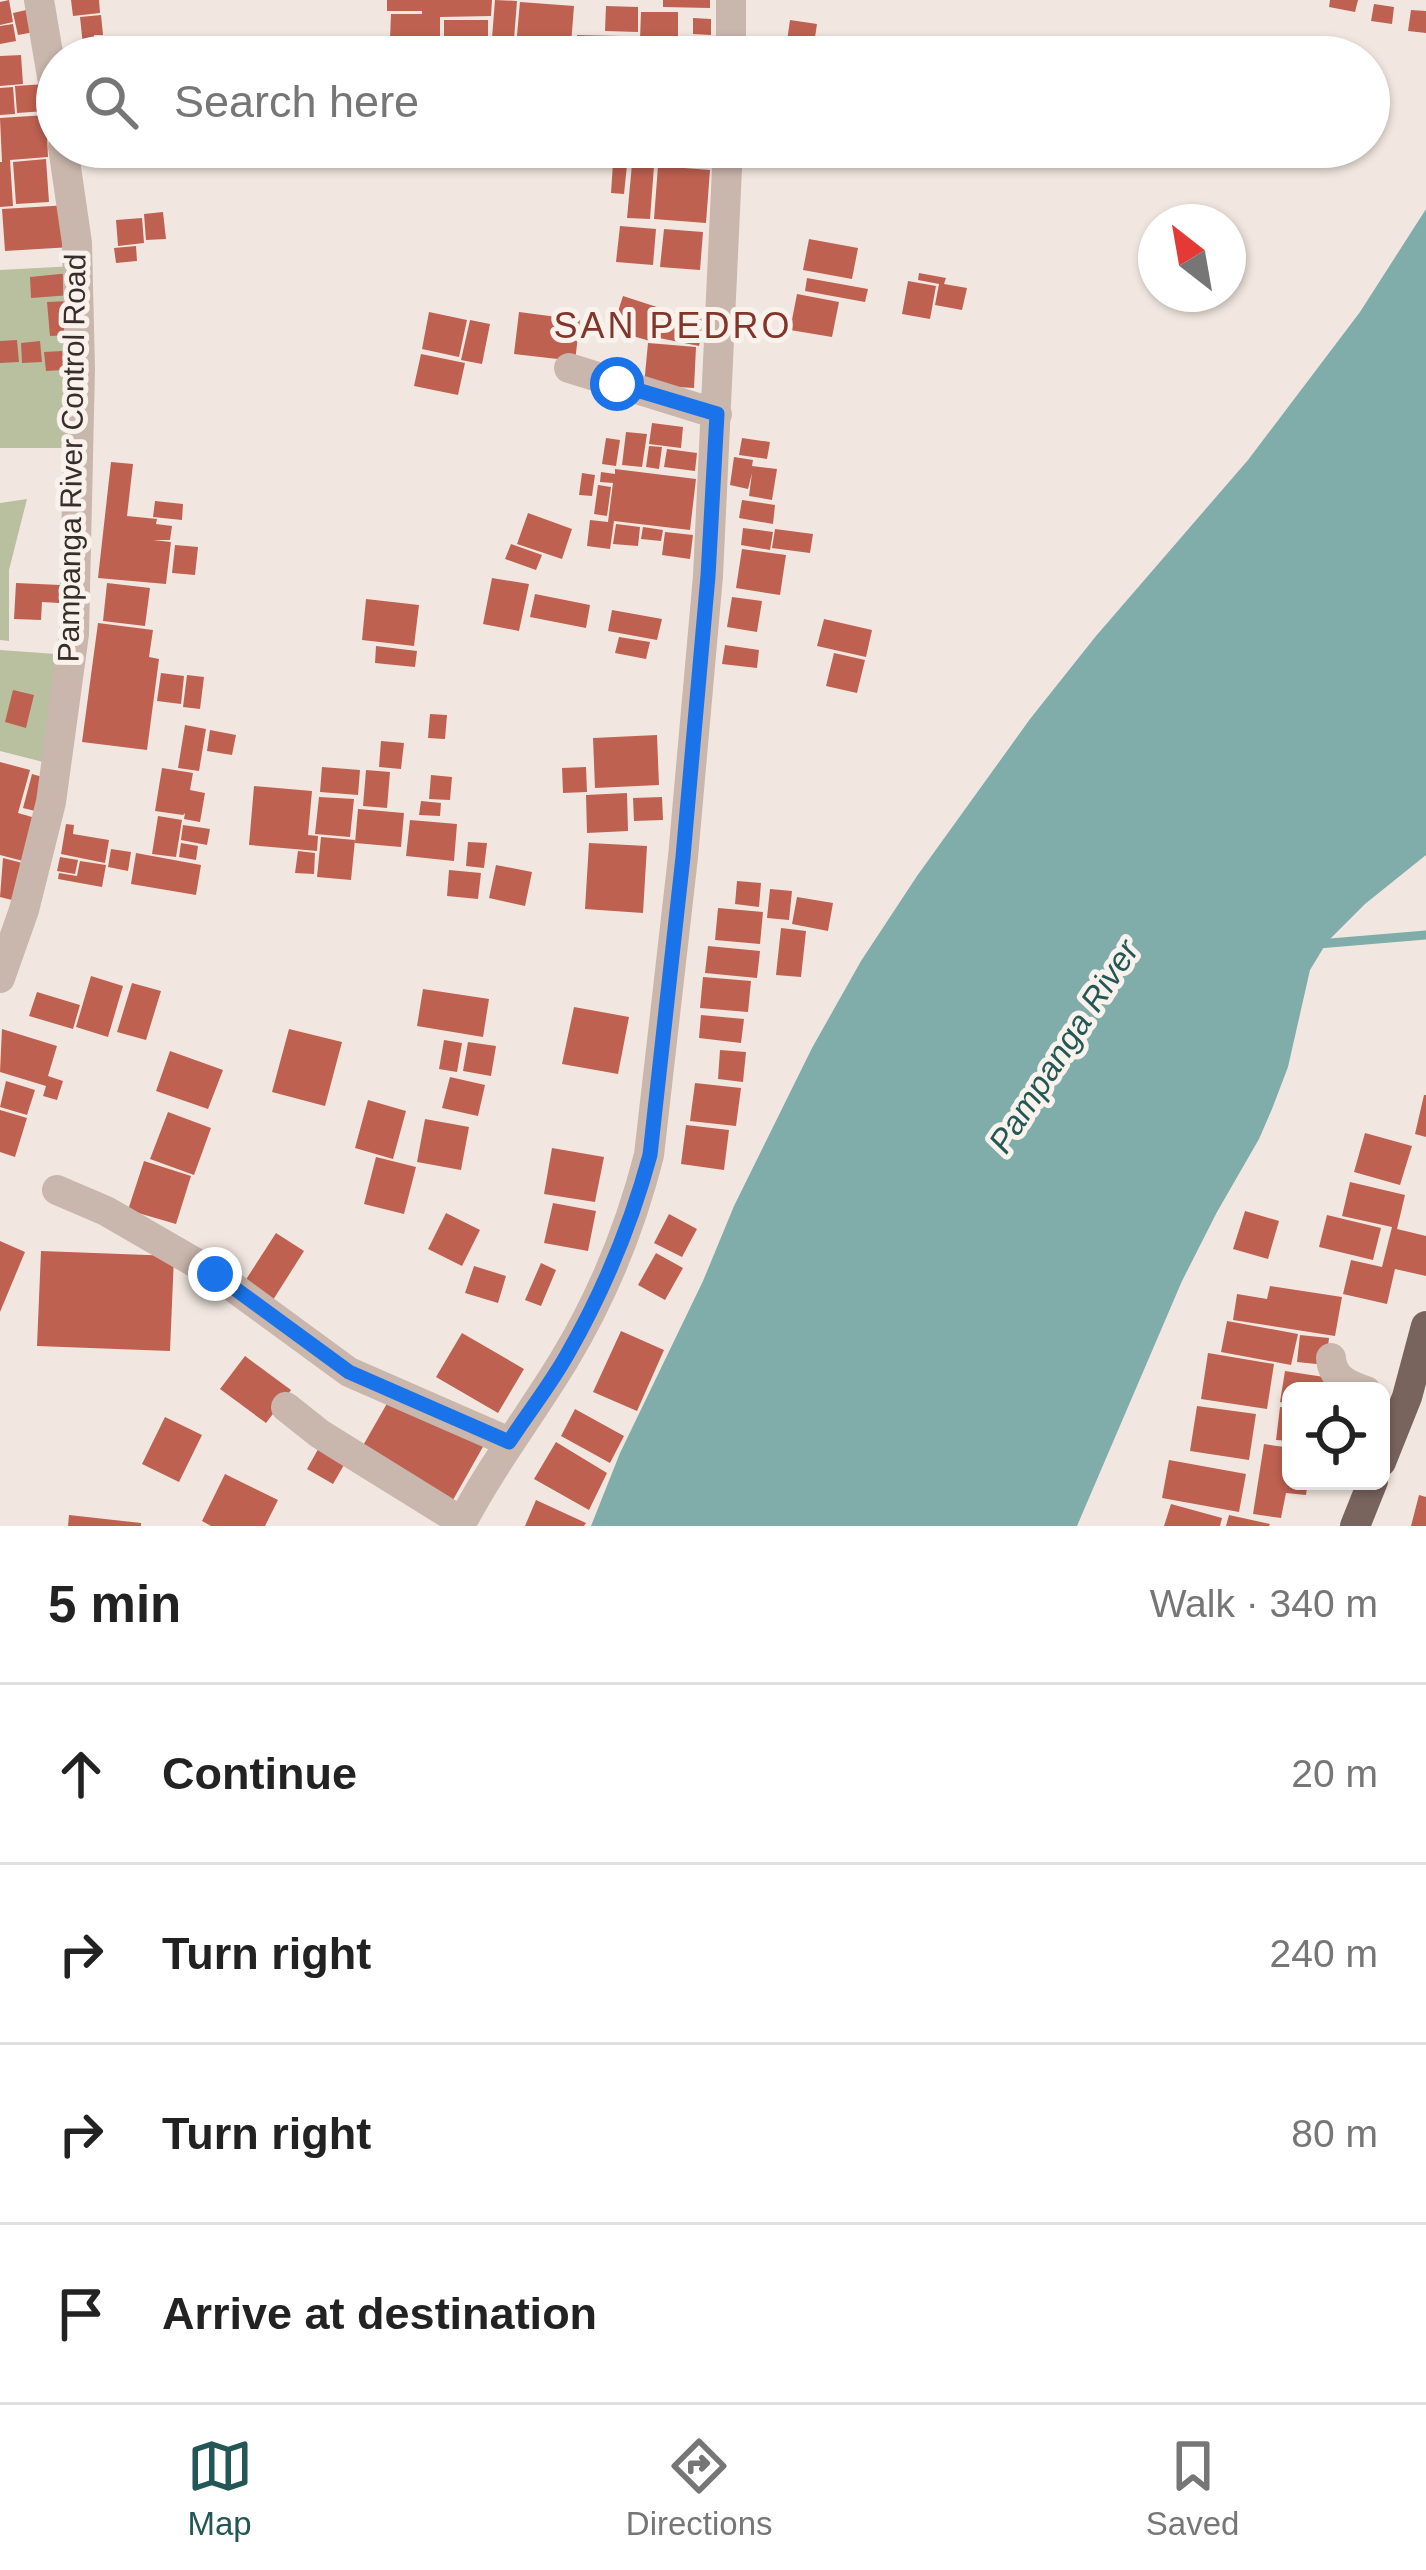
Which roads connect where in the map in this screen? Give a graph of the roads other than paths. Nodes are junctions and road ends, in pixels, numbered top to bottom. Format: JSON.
{"nodes":[{"id":1,"x":39,"y":0,"type":"edge"},
{"id":2,"x":731,"y":0,"type":"edge"},
{"id":3,"x":45,"y":36,"type":"edge"},
{"id":4,"x":731,"y":36,"type":"edge"},
{"id":5,"x":66,"y":168,"type":"edge"},
{"id":6,"x":727,"y":168,"type":"edge"},
{"id":7,"x":569,"y":368,"type":"dead end"},
{"id":8,"x":717,"y":414,"type":"junction"},
{"id":9,"x":0,"y":978,"type":"edge"},
{"id":10,"x":57,"y":1190,"type":"dead end"},
{"id":11,"x":1426,"y":1326,"type":"edge"},
{"id":12,"x":1331,"y":1358,"type":"dead end"},
{"id":13,"x":1348,"y":1382,"type":"edge"},
{"id":14,"x":1394,"y":1396,"type":"edge"},
{"id":15,"x":286,"y":1407,"type":"dead end"},
{"id":16,"x":509,"y":1442,"type":"junction"},
{"id":17,"x":1369,"y":1490,"type":"edge"},
{"id":18,"x":460,"y":1524,"type":"edge"},
{"id":19,"x":1355,"y":1526,"type":"edge"}],
"edges":[{"from":1,"to":3,"type":"street"},
{"from":2,"to":4,"type":"street"},
{"from":5,"to":9,"type":"street","name":"Pampanga River Control Road"},
{"from":6,"to":8,"type":"street"},
{"from":7,"to":8,"type":"street"},
{"from":8,"to":16,"type":"street"},
{"from":10,"to":16,"type":"street"},
{"from":11,"to":14,"type":"main road"},
{"from":12,"to":13,"type":"street"},
{"from":15,"to":18,"type":"street"},
{"from":16,"to":18,"type":"street"},
{"from":17,"to":19,"type":"main road"}]}
